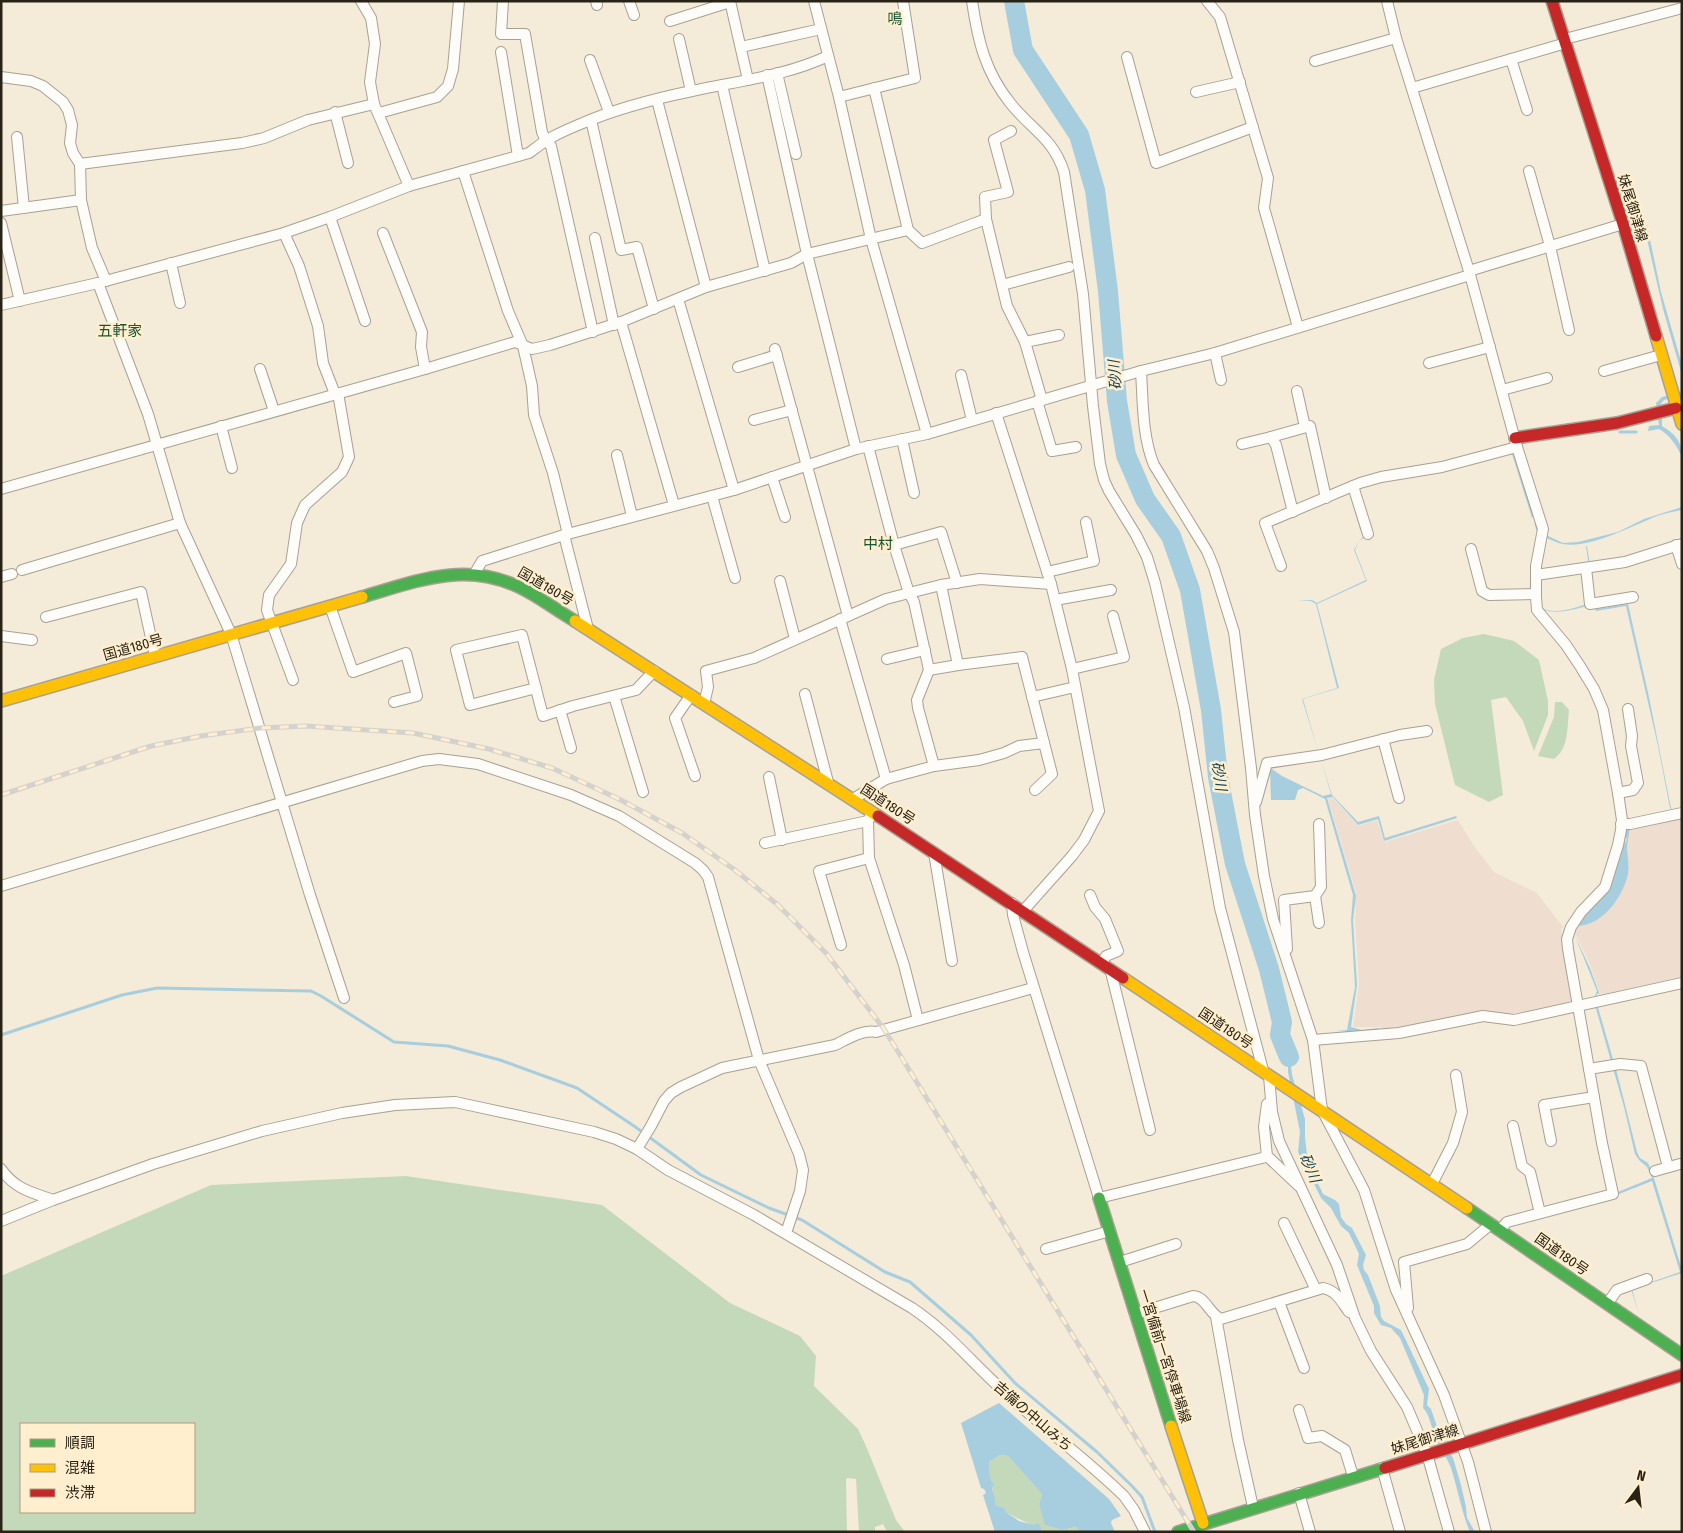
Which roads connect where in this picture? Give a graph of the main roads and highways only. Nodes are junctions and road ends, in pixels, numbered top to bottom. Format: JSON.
{"nodes":[{"id":1,"x":1552,"y":1,"type":"edge"},
{"id":2,"x":1679,"y":407,"type":"edge"},
{"id":3,"x":1682,"y":424,"type":"edge"},
{"id":4,"x":1516,"y":443,"type":"road end"},
{"id":5,"x":1,"y":701,"type":"edge"},
{"id":6,"x":1099,"y":1198,"type":"road end"},
{"id":7,"x":1682,"y":1355,"type":"edge"},
{"id":8,"x":1682,"y":1375,"type":"edge"},
{"id":9,"x":1203,"y":1523,"type":"junction"},
{"id":10,"x":1178,"y":1532,"type":"edge"}],
"edges":[{"from":1,"to":2,"type":"main road","name":"妹尾御津線"},
{"from":2,"to":3,"type":"main road","name":"妹尾御津線"},
{"from":2,"to":4,"type":"main road"},
{"from":5,"to":7,"type":"main road","name":"国道180号"},
{"from":6,"to":9,"type":"main road","name":"一宮備前一宮停車場線"},
{"from":8,"to":9,"type":"main road","name":"妹尾御津線"},
{"from":9,"to":10,"type":"main road","name":"妹尾御津線"}]}
